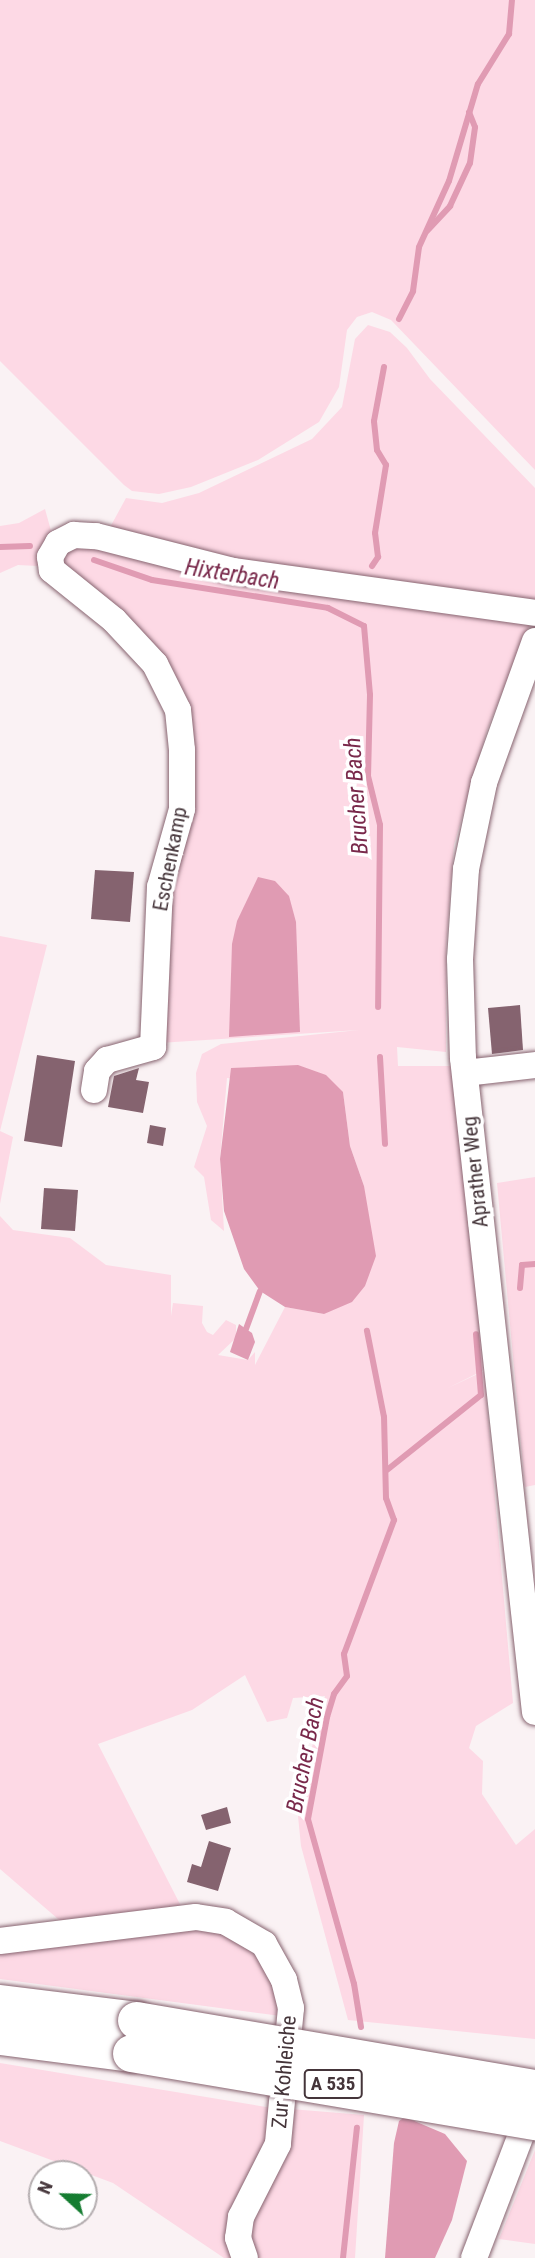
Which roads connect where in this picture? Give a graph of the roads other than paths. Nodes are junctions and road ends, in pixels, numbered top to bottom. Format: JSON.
{"nodes":[{"id":1,"x":535,"y":613,"type":"edge"},
{"id":2,"x":535,"y":641,"type":"edge"},
{"id":3,"x":535,"y":1065,"type":"edge"},
{"id":4,"x":464,"y":1073,"type":"junction"},
{"id":5,"x":94,"y":1090,"type":"dead end"},
{"id":6,"x":535,"y":1712,"type":"edge"},
{"id":7,"x":0,"y":1941,"type":"edge"},
{"id":8,"x":0,"y":2003,"type":"edge"},
{"id":9,"x":0,"y":2036,"type":"edge"},
{"id":10,"x":134,"y":2036,"type":"junction"},
{"id":11,"x":535,"y":2088,"type":"edge"},
{"id":12,"x":535,"y":2099,"type":"edge"},
{"id":13,"x":535,"y":2121,"type":"edge"},
{"id":14,"x":245,"y":2258,"type":"edge"},
{"id":15,"x":474,"y":2258,"type":"edge"}],
"edges":[{"from":1,"to":5,"type":"street","name":"Eschenkamp"},
{"from":2,"to":4,"type":"street","name":"Aprather Weg"},
{"from":3,"to":4,"type":"street"},
{"from":4,"to":6,"type":"street","name":"Aprather Weg"},
{"from":7,"to":14,"type":"street","name":"Zur Kohleiche"},
{"from":8,"to":10,"type":"highway","number":"A 535"},
{"from":9,"to":10,"type":"highway","number":"A 535"},
{"from":10,"to":11,"type":"highway","number":"A 535","bridge":true},
{"from":10,"to":13,"type":"highway","number":"A 535","bridge":true},
{"from":12,"to":15,"type":"street"}]}
